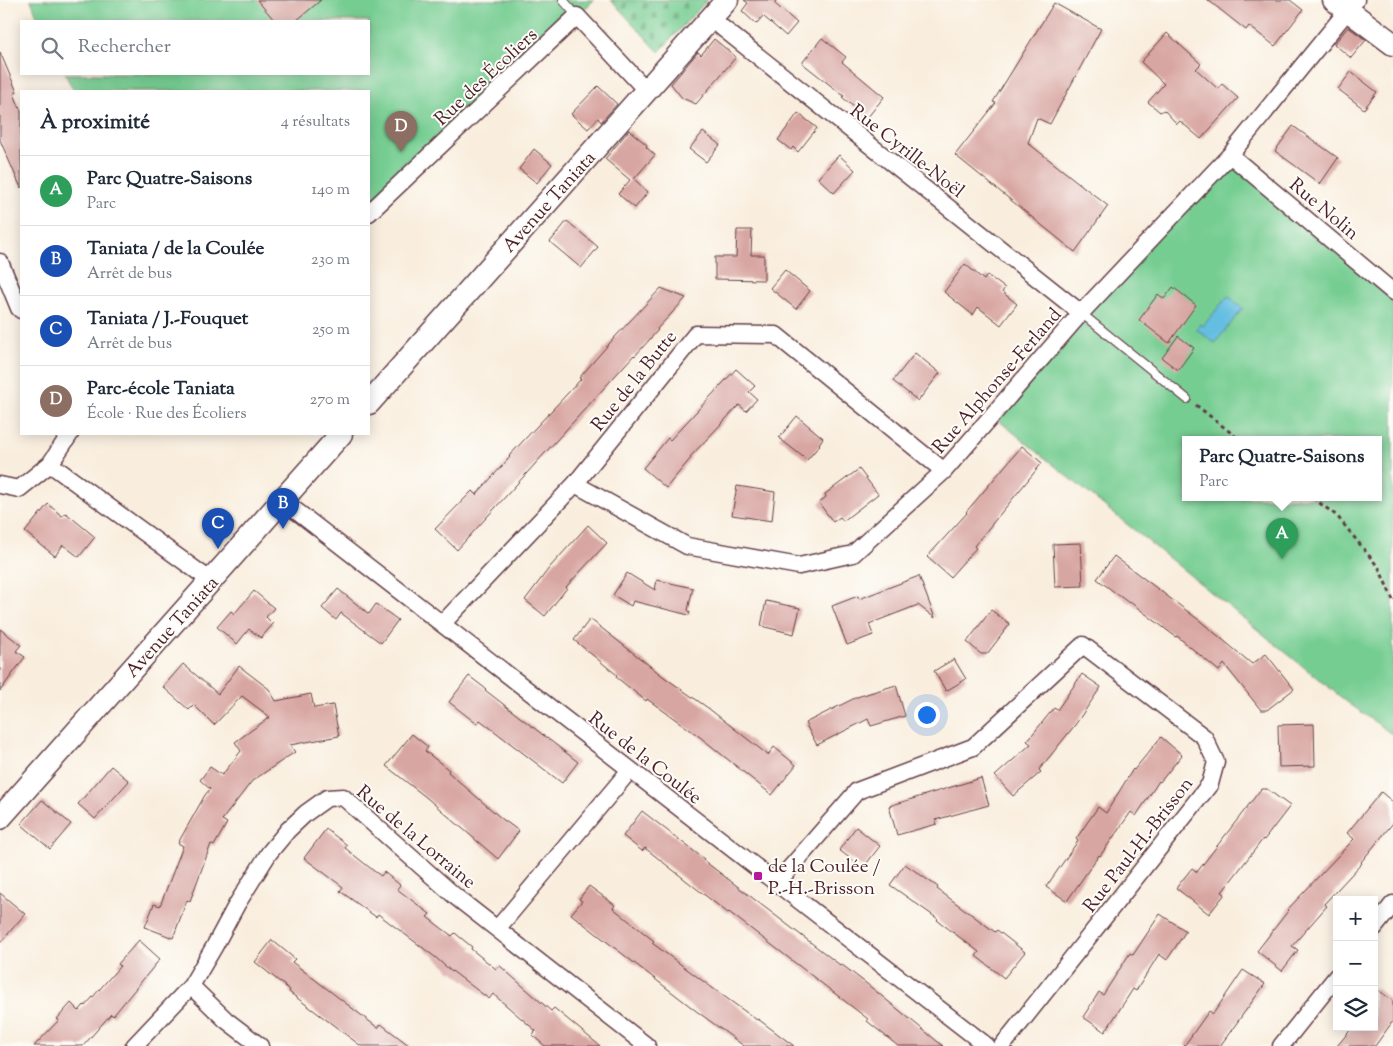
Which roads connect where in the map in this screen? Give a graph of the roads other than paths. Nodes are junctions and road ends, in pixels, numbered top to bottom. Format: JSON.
{"nodes":[{"id":1,"x":562,"y":0,"type":"edge"},
{"id":2,"x":727,"y":0,"type":"edge"},
{"id":3,"x":1346,"y":3,"type":"edge"},
{"id":4,"x":577,"y":16,"type":"junction"},
{"id":5,"x":710,"y":18,"type":"junction"},
{"id":6,"x":1393,"y":44,"type":"edge"},
{"id":7,"x":646,"y":90,"type":"junction"},
{"id":8,"x":1230,"y":155,"type":"junction"},
{"id":9,"x":370,"y":212,"type":"edge"},
{"id":10,"x":0,"y":262,"type":"edge"},
{"id":11,"x":1393,"y":292,"type":"edge"},
{"id":12,"x":20,"y":309,"type":"edge"},
{"id":13,"x":1081,"y":313,"type":"junction"},
{"id":14,"x":1187,"y":399,"type":"road end"},
{"id":15,"x":370,"y":401,"type":"edge"},
{"id":16,"x":69,"y":435,"type":"edge"},
{"id":17,"x":340,"y":435,"type":"edge"},
{"id":18,"x":50,"y":464,"type":"junction"},
{"id":19,"x":944,"y":471,"type":"junction"},
{"id":20,"x":575,"y":484,"type":"junction"},
{"id":21,"x":0,"y":485,"type":"edge"},
{"id":22,"x":282,"y":500,"type":"junction"},
{"id":23,"x":211,"y":581,"type":"junction"},
{"id":24,"x":442,"y":624,"type":"junction"},
{"id":25,"x":630,"y":770,"type":"junction"},
{"id":26,"x":0,"y":818,"type":"edge"},
{"id":27,"x":777,"y":884,"type":"junction"},
{"id":28,"x":1393,"y":904,"type":"edge"},
{"id":29,"x":1378,"y":923,"type":"edge"},
{"id":30,"x":497,"y":929,"type":"junction"},
{"id":31,"x":1333,"y":981,"type":"edge"},
{"id":32,"x":191,"y":986,"type":"junction"},
{"id":33,"x":134,"y":1046,"type":"edge"},
{"id":34,"x":260,"y":1046,"type":"edge"},
{"id":35,"x":647,"y":1046,"type":"edge"},
{"id":36,"x":987,"y":1046,"type":"edge"},
{"id":37,"x":1002,"y":1046,"type":"edge"},
{"id":38,"x":1281,"y":1046,"type":"edge"}],
"edges":[{"from":1,"to":4,"type":"lane"},
{"from":2,"to":5,"type":"main road","name":"Avenue Taniata"},
{"from":3,"to":6,"type":"main road"},
{"from":3,"to":8,"type":"street","name":"Rue Alphonse-Ferland"},
{"from":4,"to":7,"type":"street"},
{"from":4,"to":9,"type":"street","name":"Rue des Écoliers"},
{"from":5,"to":7,"type":"main road","name":"Avenue Taniata"},
{"from":5,"to":13,"type":"street","name":"Rue Cyrille-Noël"},
{"from":7,"to":15,"type":"main road","name":"Avenue Taniata"},
{"from":8,"to":11,"type":"street","name":"Rue Nolin"},
{"from":8,"to":13,"type":"street","name":"Rue Alphonse-Ferland"},
{"from":10,"to":12,"type":"street"},
{"from":13,"to":14,"type":"lane"},
{"from":13,"to":19,"type":"street","name":"Rue Alphonse-Ferland"},
{"from":16,"to":18,"type":"street"},
{"from":17,"to":22,"type":"main road","name":"Avenue Taniata"},
{"from":18,"to":21,"type":"street"},
{"from":18,"to":23,"type":"street"},
{"from":19,"to":20,"type":"street","name":"Rue Alphonse-Ferland"},
{"from":19,"to":20,"type":"street","name":"Rue de la Butte"},
{"from":20,"to":24,"type":"street","name":"Rue de la Butte"},
{"from":22,"to":23,"type":"main road","name":"Avenue Taniata"},
{"from":22,"to":24,"type":"street","name":"Rue de la Coulée"},
{"from":23,"to":26,"type":"main road","name":"Avenue Taniata"},
{"from":24,"to":25,"type":"street","name":"Rue de la Coulée"},
{"from":25,"to":27,"type":"street","name":"Rue de la Coulée"},
{"from":25,"to":30,"type":"street"},
{"from":27,"to":36,"type":"street","name":"Rue de la Coulée"},
{"from":27,"to":37,"type":"street","name":"Rue Paul-H.-Brisson"},
{"from":28,"to":29,"type":"street"},
{"from":30,"to":32,"type":"street","name":"Rue de la Lorraine"},
{"from":30,"to":35,"type":"street","name":"Rue de la Lorraine"},
{"from":31,"to":38,"type":"street"},
{"from":32,"to":33,"type":"street","name":"Rue de la Lorraine"},
{"from":32,"to":34,"type":"street"}]}
